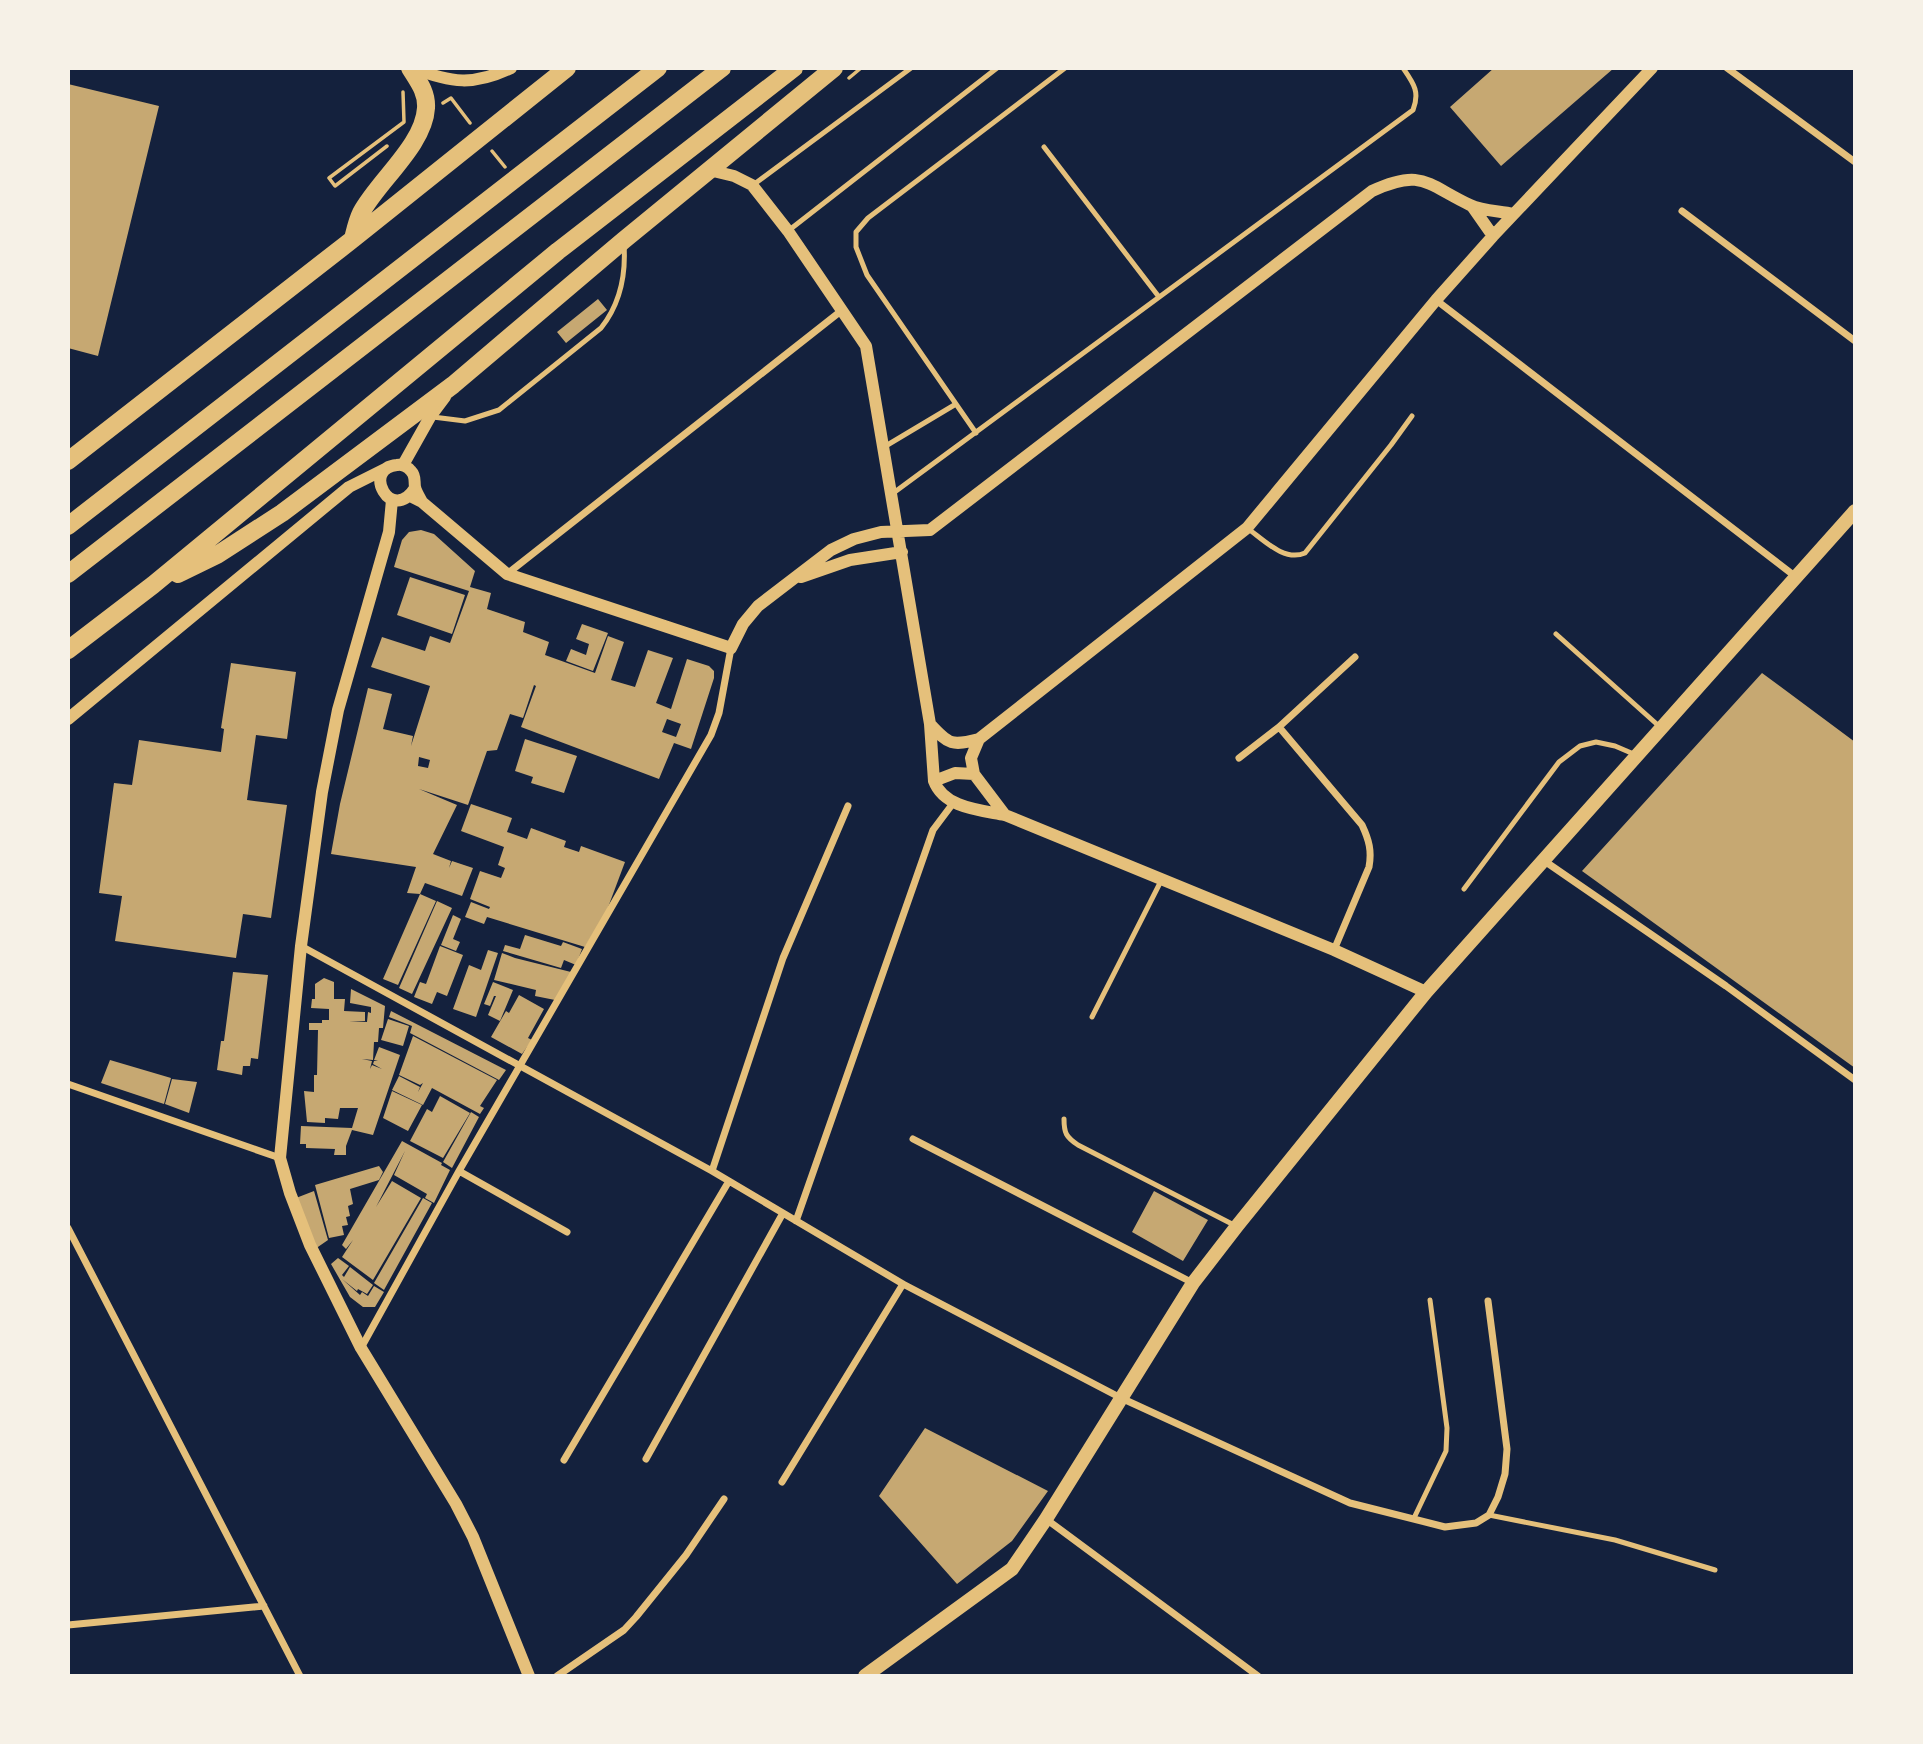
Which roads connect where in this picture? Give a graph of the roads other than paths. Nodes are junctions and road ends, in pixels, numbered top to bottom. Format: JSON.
{"nodes":[{"id":1,"x":511,"y":68,"type":"edge"},
{"id":2,"x":567,"y":68,"type":"edge"},
{"id":3,"x":658,"y":68,"type":"edge"},
{"id":4,"x":722,"y":68,"type":"edge"},
{"id":5,"x":794,"y":68,"type":"edge"},
{"id":6,"x":834,"y":68,"type":"edge"},
{"id":7,"x":911,"y":68,"type":"edge"},
{"id":8,"x":997,"y":68,"type":"edge"},
{"id":9,"x":1065,"y":68,"type":"edge"},
{"id":10,"x":1404,"y":68,"type":"edge"},
{"id":11,"x":1652,"y":68,"type":"edge"},
{"id":12,"x":1727,"y":68,"type":"edge"},
{"id":13,"x":408,"y":73,"type":"edge"},
{"id":14,"x":1044,"y":147,"type":"dead end"},
{"id":15,"x":1855,"y":162,"type":"edge"},
{"id":16,"x":709,"y":170,"type":"junction"},
{"id":17,"x":752,"y":185,"type":"junction"},
{"id":18,"x":1472,"y":206,"type":"junction"},
{"id":19,"x":1682,"y":211,"type":"dead end"},
{"id":20,"x":1513,"y":214,"type":"junction"},
{"id":21,"x":788,"y":231,"type":"junction"},
{"id":22,"x":1493,"y":236,"type":"junction"},
{"id":23,"x":353,"y":239,"type":"junction"},
{"id":24,"x":624,"y":240,"type":"junction"},
{"id":25,"x":1159,"y":297,"type":"junction"},
{"id":26,"x":1436,"y":300,"type":"junction"},
{"id":27,"x":841,"y":311,"type":"junction"},
{"id":28,"x":1855,"y":341,"type":"edge"},
{"id":29,"x":453,"y":386,"type":"junction"},
{"id":30,"x":956,"y":404,"type":"junction"},
{"id":31,"x":1412,"y":416,"type":"dead end"},
{"id":32,"x":430,"y":417,"type":"junction"},
{"id":33,"x":976,"y":433,"type":"junction"},
{"id":34,"x":884,"y":447,"type":"junction"},
{"id":35,"x":68,"y":461,"type":"edge"},
{"id":36,"x":403,"y":465,"type":"junction"},
{"id":37,"x":385,"y":469,"type":"junction"},
{"id":38,"x":380,"y":486,"type":"junction"},
{"id":39,"x":349,"y":487,"type":"junction"},
{"id":40,"x":412,"y":492,"type":"junction"},
{"id":41,"x":892,"y":494,"type":"junction"},
{"id":42,"x":392,"y":500,"type":"junction"},
{"id":43,"x":1855,"y":511,"type":"edge"},
{"id":44,"x":68,"y":526,"type":"edge"},
{"id":45,"x":1247,"y":528,"type":"junction"},
{"id":46,"x":898,"y":531,"type":"junction"},
{"id":47,"x":902,"y":552,"type":"junction"},
{"id":48,"x":68,"y":574,"type":"edge"},
{"id":49,"x":507,"y":574,"type":"junction"},
{"id":50,"x":1797,"y":577,"type":"junction"},
{"id":51,"x":793,"y":580,"type":"junction"},
{"id":52,"x":153,"y":585,"type":"junction"},
{"id":53,"x":1556,"y":634,"type":"dead end"},
{"id":54,"x":731,"y":648,"type":"junction"},
{"id":55,"x":68,"y":650,"type":"edge"},
{"id":56,"x":1355,"y":657,"type":"dead end"},
{"id":57,"x":68,"y":719,"type":"edge"},
{"id":58,"x":930,"y":724,"type":"junction"},
{"id":59,"x":1279,"y":727,"type":"junction"},
{"id":60,"x":1660,"y":727,"type":"junction"},
{"id":61,"x":979,"y":739,"type":"junction"},
{"id":62,"x":1636,"y":755,"type":"junction"},
{"id":63,"x":1239,"y":758,"type":"dead end"},
{"id":64,"x":974,"y":774,"type":"junction"},
{"id":65,"x":934,"y":781,"type":"junction"},
{"id":66,"x":954,"y":802,"type":"junction"},
{"id":67,"x":848,"y":806,"type":"dead end"},
{"id":68,"x":1005,"y":815,"type":"junction"},
{"id":69,"x":1543,"y":860,"type":"junction"},
{"id":70,"x":1162,"y":879,"type":"junction"},
{"id":71,"x":1464,"y":889,"type":"dead end"},
{"id":72,"x":301,"y":946,"type":"junction"},
{"id":73,"x":1334,"y":950,"type":"junction"},
{"id":74,"x":1426,"y":992,"type":"junction"},
{"id":75,"x":1092,"y":1017,"type":"dead end"},
{"id":76,"x":521,"y":1066,"type":"junction"},
{"id":77,"x":1855,"y":1080,"type":"edge"},
{"id":78,"x":68,"y":1084,"type":"edge"},
{"id":79,"x":1064,"y":1119,"type":"dead end"},
{"id":80,"x":912,"y":1139,"type":"dead end"},
{"id":81,"x":280,"y":1157,"type":"junction"},
{"id":82,"x":459,"y":1171,"type":"junction"},
{"id":83,"x":712,"y":1171,"type":"junction"},
{"id":84,"x":729,"y":1181,"type":"junction"},
{"id":85,"x":783,"y":1213,"type":"junction"},
{"id":86,"x":796,"y":1221,"type":"junction"},
{"id":87,"x":1237,"y":1226,"type":"junction"},
{"id":88,"x":68,"y":1228,"type":"edge"},
{"id":89,"x":567,"y":1232,"type":"dead end"},
{"id":90,"x":1193,"y":1283,"type":"junction"},
{"id":91,"x":903,"y":1284,"type":"junction"},
{"id":92,"x":1430,"y":1300,"type":"dead end"},
{"id":93,"x":1488,"y":1301,"type":"dead end"},
{"id":94,"x":361,"y":1348,"type":"junction"},
{"id":95,"x":1121,"y":1398,"type":"junction"},
{"id":96,"x":646,"y":1459,"type":"dead end"},
{"id":97,"x":564,"y":1460,"type":"dead end"},
{"id":98,"x":782,"y":1482,"type":"dead end"},
{"id":99,"x":724,"y":1499,"type":"dead end"},
{"id":100,"x":1489,"y":1515,"type":"junction"},
{"id":101,"x":1414,"y":1518,"type":"junction"},
{"id":102,"x":1046,"y":1519,"type":"junction"},
{"id":103,"x":1715,"y":1570,"type":"dead end"},
{"id":104,"x":264,"y":1606,"type":"junction"},
{"id":105,"x":68,"y":1625,"type":"edge"},
{"id":106,"x":300,"y":1676,"type":"edge"},
{"id":107,"x":529,"y":1676,"type":"edge"},
{"id":108,"x":557,"y":1676,"type":"edge"},
{"id":109,"x":865,"y":1676,"type":"edge"},
{"id":110,"x":1258,"y":1676,"type":"edge"}],
"edges":[{"from":1,"to":13,"type":"street"},
{"from":2,"to":23,"type":"highway"},
{"from":3,"to":44,"type":"highway"},
{"from":4,"to":48,"type":"highway"},
{"from":5,"to":52,"type":"highway"},
{"from":6,"to":16,"type":"highway"},
{"from":7,"to":17,"type":"lane"},
{"from":8,"to":21,"type":"lane"},
{"from":9,"to":30,"type":"lane"},
{"from":10,"to":25,"type":"lane"},
{"from":11,"to":20,"type":"street"},
{"from":12,"to":15,"type":"street"},
{"from":13,"to":23,"type":"highway"},
{"from":14,"to":25,"type":"lane"},
{"from":16,"to":17,"type":"street"},
{"from":16,"to":24,"type":"highway"},
{"from":17,"to":21,"type":"street"},
{"from":18,"to":20,"type":"street"},
{"from":18,"to":22,"type":"street"},
{"from":18,"to":46,"type":"street"},
{"from":19,"to":28,"type":"street"},
{"from":20,"to":22,"type":"street"},
{"from":21,"to":27,"type":"street"},
{"from":22,"to":26,"type":"street"},
{"from":23,"to":35,"type":"highway"},
{"from":24,"to":29,"type":"highway"},
{"from":24,"to":32,"type":"lane"},
{"from":25,"to":33,"type":"lane"},
{"from":26,"to":45,"type":"street"},
{"from":26,"to":50,"type":"street"},
{"from":27,"to":34,"type":"street"},
{"from":27,"to":49,"type":"street"},
{"from":29,"to":32,"type":"street"},
{"from":29,"to":52,"type":"highway"},
{"from":30,"to":33,"type":"lane"},
{"from":30,"to":34,"type":"lane"},
{"from":31,"to":45,"type":"lane"},
{"from":32,"to":36,"type":"street"},
{"from":33,"to":41,"type":"lane"},
{"from":34,"to":41,"type":"street"},
{"from":36,"to":37,"type":"street"},
{"from":36,"to":40,"type":"street"},
{"from":37,"to":38,"type":"street"},
{"from":37,"to":39,"type":"street"},
{"from":38,"to":39,"type":"street"},
{"from":38,"to":42,"type":"street"},
{"from":39,"to":57,"type":"street"},
{"from":40,"to":42,"type":"street"},
{"from":40,"to":49,"type":"street"},
{"from":41,"to":46,"type":"street"},
{"from":42,"to":72,"type":"street"},
{"from":43,"to":50,"type":"main road"},
{"from":45,"to":61,"type":"street"},
{"from":46,"to":47,"type":"street"},
{"from":46,"to":51,"type":"street"},
{"from":47,"to":51,"type":"street"},
{"from":47,"to":58,"type":"street"},
{"from":49,"to":54,"type":"street"},
{"from":50,"to":60,"type":"main road"},
{"from":51,"to":54,"type":"street"},
{"from":52,"to":55,"type":"highway"},
{"from":53,"to":60,"type":"lane"},
{"from":54,"to":76,"type":"street"},
{"from":56,"to":59,"type":"street"},
{"from":58,"to":61,"type":"street"},
{"from":58,"to":65,"type":"street"},
{"from":59,"to":63,"type":"street"},
{"from":59,"to":73,"type":"street"},
{"from":60,"to":62,"type":"main road"},
{"from":61,"to":64,"type":"street"},
{"from":62,"to":69,"type":"main road"},
{"from":62,"to":71,"type":"lane"},
{"from":64,"to":65,"type":"street"},
{"from":64,"to":68,"type":"street"},
{"from":65,"to":66,"type":"street"},
{"from":66,"to":68,"type":"street"},
{"from":66,"to":86,"type":"street"},
{"from":67,"to":83,"type":"street"},
{"from":68,"to":70,"type":"street"},
{"from":69,"to":74,"type":"main road"},
{"from":69,"to":77,"type":"street"},
{"from":70,"to":73,"type":"street"},
{"from":70,"to":75,"type":"lane"},
{"from":72,"to":76,"type":"street"},
{"from":72,"to":81,"type":"street"},
{"from":73,"to":74,"type":"street"},
{"from":74,"to":87,"type":"main road"},
{"from":76,"to":82,"type":"street"},
{"from":76,"to":83,"type":"street"},
{"from":78,"to":81,"type":"street"},
{"from":79,"to":87,"type":"lane"},
{"from":80,"to":90,"type":"street"},
{"from":81,"to":94,"type":"street"},
{"from":82,"to":89,"type":"street"},
{"from":82,"to":94,"type":"street"},
{"from":83,"to":84,"type":"street"},
{"from":84,"to":85,"type":"street"},
{"from":84,"to":97,"type":"street"},
{"from":85,"to":86,"type":"street"},
{"from":85,"to":96,"type":"street"},
{"from":86,"to":91,"type":"street"},
{"from":87,"to":90,"type":"main road"},
{"from":88,"to":104,"type":"street"},
{"from":90,"to":95,"type":"main road"},
{"from":91,"to":95,"type":"street"},
{"from":91,"to":98,"type":"street"},
{"from":92,"to":101,"type":"lane"},
{"from":93,"to":100,"type":"street"},
{"from":94,"to":107,"type":"street"},
{"from":95,"to":101,"type":"street"},
{"from":95,"to":102,"type":"main road"},
{"from":99,"to":108,"type":"street"},
{"from":100,"to":101,"type":"street"},
{"from":100,"to":103,"type":"lane"},
{"from":102,"to":109,"type":"main road"},
{"from":102,"to":110,"type":"street"},
{"from":104,"to":105,"type":"street"},
{"from":104,"to":106,"type":"street"}]}
